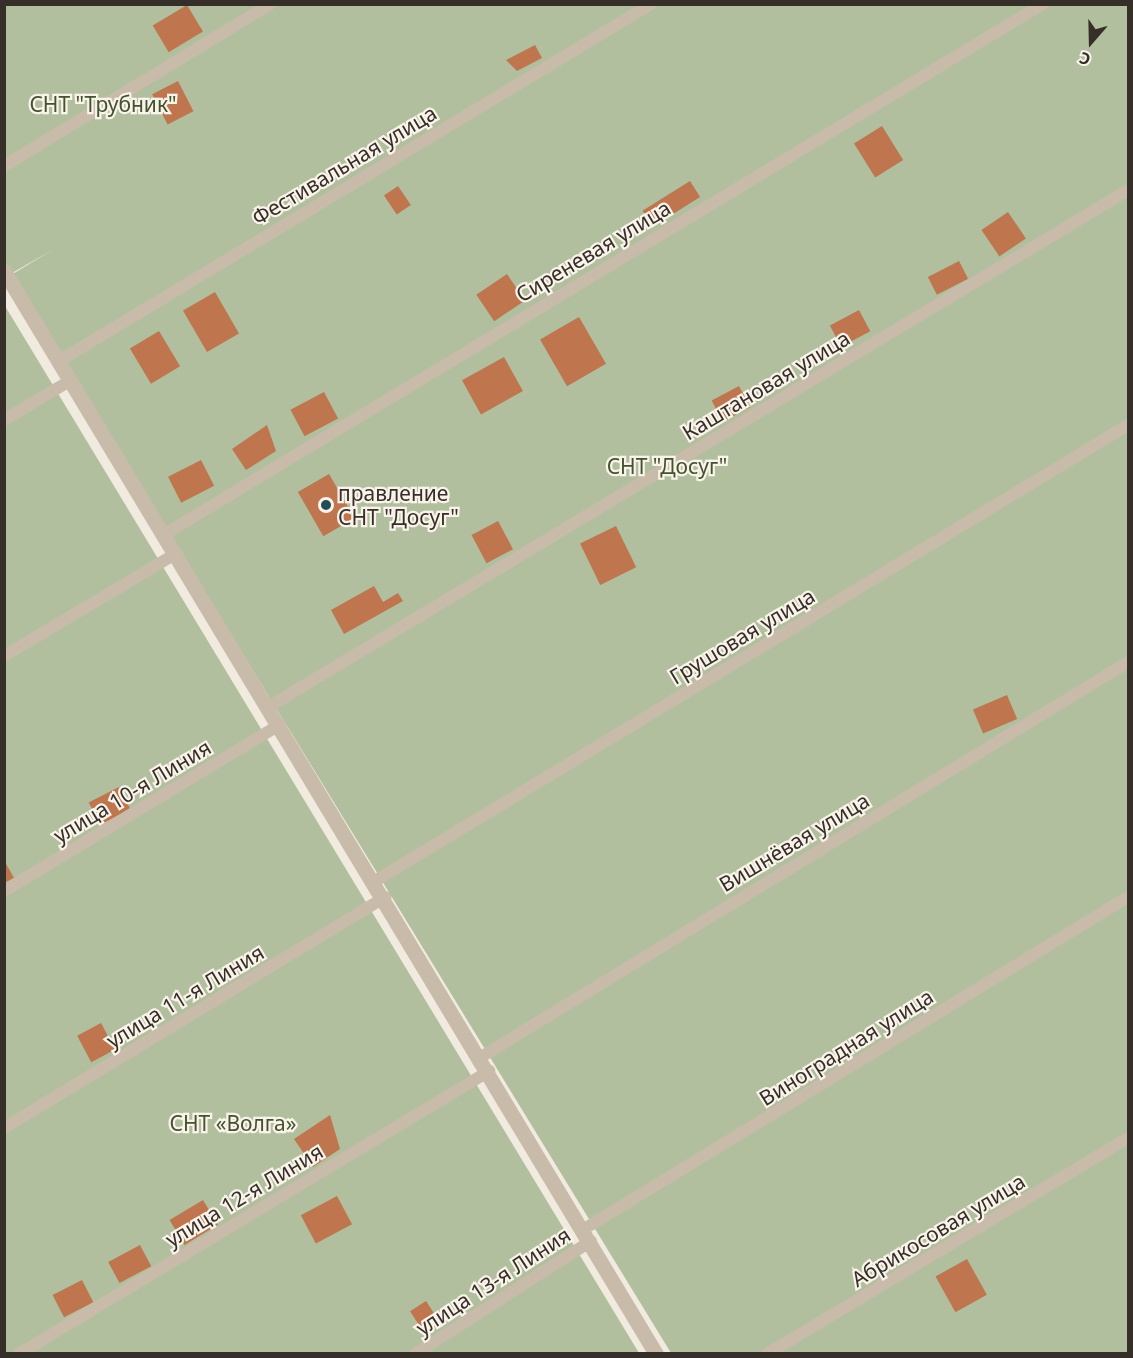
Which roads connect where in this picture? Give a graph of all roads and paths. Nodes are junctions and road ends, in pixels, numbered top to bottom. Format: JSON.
{"nodes":[{"id":1,"x":270,"y":4,"type":"edge"},
{"id":2,"x":651,"y":4,"type":"edge"},
{"id":3,"x":1043,"y":4,"type":"edge"},
{"id":4,"x":4,"y":166,"type":"edge"},
{"id":5,"x":1128,"y":190,"type":"edge"},
{"id":6,"x":4,"y":271,"type":"edge"},
{"id":7,"x":59,"y":361,"type":"junction"},
{"id":8,"x":71,"y":380,"type":"junction"},
{"id":9,"x":4,"y":420,"type":"edge"},
{"id":10,"x":1128,"y":425,"type":"edge"},
{"id":11,"x":165,"y":534,"type":"junction"},
{"id":12,"x":177,"y":553,"type":"junction"},
{"id":13,"x":4,"y":656,"type":"edge"},
{"id":14,"x":1128,"y":662,"type":"edge"},
{"id":15,"x":270,"y":706,"type":"junction"},
{"id":16,"x":280,"y":724,"type":"junction"},
{"id":17,"x":375,"y":880,"type":"junction"},
{"id":18,"x":4,"y":891,"type":"edge"},
{"id":19,"x":385,"y":897,"type":"junction"},
{"id":20,"x":1128,"y":897,"type":"edge"},
{"id":21,"x":481,"y":1057,"type":"junction"},
{"id":22,"x":489,"y":1071,"type":"junction"},
{"id":23,"x":4,"y":1128,"type":"edge"},
{"id":24,"x":1128,"y":1138,"type":"edge"},
{"id":25,"x":588,"y":1235,"type":"junction"},
{"id":26,"x":20,"y":1353,"type":"edge"},
{"id":27,"x":415,"y":1353,"type":"edge"},
{"id":28,"x":656,"y":1353,"type":"edge"},
{"id":29,"x":767,"y":1353,"type":"edge"}],
"edges":[{"from":1,"to":4,"type":"lane"},
{"from":2,"to":7,"type":"lane","name":"Фестивальная улица"},
{"from":3,"to":11,"type":"lane","name":"Сиреневая улица"},
{"from":5,"to":15,"type":"lane","name":"Каштановая улица"},
{"from":6,"to":7,"type":"street"},
{"from":7,"to":8,"type":"street"},
{"from":8,"to":9,"type":"lane"},
{"from":8,"to":11,"type":"street"},
{"from":10,"to":17,"type":"lane","name":"Грушовая улица"},
{"from":11,"to":12,"type":"street"},
{"from":12,"to":13,"type":"lane"},
{"from":12,"to":15,"type":"street"},
{"from":14,"to":21,"type":"lane","name":"Вишнёвая улица"},
{"from":15,"to":16,"type":"street"},
{"from":16,"to":17,"type":"street"},
{"from":16,"to":18,"type":"lane","name":"улица 10-я Линия"},
{"from":17,"to":19,"type":"street"},
{"from":19,"to":21,"type":"street"},
{"from":19,"to":23,"type":"lane","name":"улица 11-я Линия"},
{"from":20,"to":25,"type":"lane","name":"Виноградная улица"},
{"from":21,"to":22,"type":"street"},
{"from":22,"to":25,"type":"street"},
{"from":22,"to":26,"type":"lane","name":"улица 12-я Линия"},
{"from":24,"to":29,"type":"lane","name":"Абрикосовая улица"},
{"from":25,"to":27,"type":"lane","name":"улица 13-я Линия"},
{"from":25,"to":28,"type":"street"}]}
